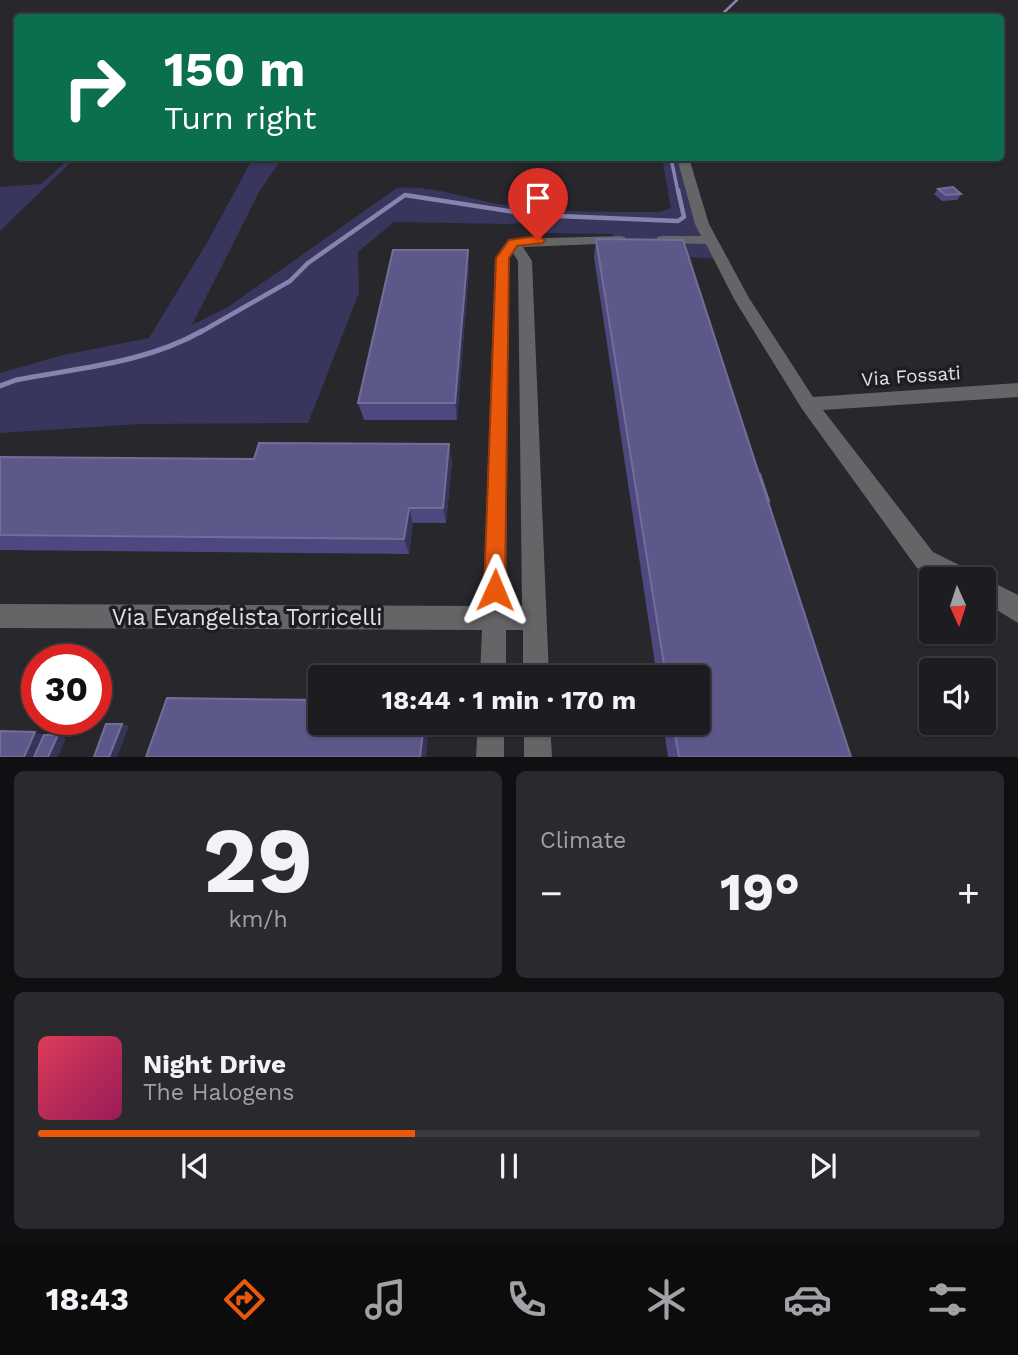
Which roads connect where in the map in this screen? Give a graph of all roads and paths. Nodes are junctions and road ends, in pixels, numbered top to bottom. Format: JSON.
{"nodes":[{"id":1,"x":684,"y":161,"type":"edge"},
{"id":2,"x":711,"y":240,"type":"junction"},
{"id":3,"x":513,"y":243,"type":"junction"},
{"id":4,"x":1018,"y":390,"type":"edge"},
{"id":5,"x":808,"y":404,"type":"junction"},
{"id":6,"x":939,"y":567,"type":"edge"},
{"id":7,"x":996,"y":596,"type":"edge"},
{"id":8,"x":1018,"y":611,"type":"edge"},
{"id":9,"x":0,"y":616,"type":"edge"},
{"id":10,"x":494,"y":617,"type":"junction"},
{"id":11,"x":535,"y":618,"type":"junction"},
{"id":12,"x":492,"y":665,"type":"edge"},
{"id":13,"x":536,"y":665,"type":"edge"},
{"id":14,"x":491,"y":735,"type":"edge"},
{"id":15,"x":537,"y":735,"type":"edge"},
{"id":16,"x":491,"y":757,"type":"edge"},
{"id":17,"x":538,"y":757,"type":"edge"}],
"edges":[{"from":1,"to":2,"type":"street"},
{"from":2,"to":3,"type":"street"},
{"from":2,"to":5,"type":"street"},
{"from":3,"to":10,"type":"street"},
{"from":3,"to":11,"type":"street"},
{"from":4,"to":5,"type":"street","name":"Via Fossati"},
{"from":5,"to":6,"type":"street"},
{"from":7,"to":8,"type":"street"},
{"from":9,"to":10,"type":"street","name":"Via Evangelista Torricelli"},
{"from":10,"to":11,"type":"street","name":"Via Evangelista Torricelli"},
{"from":10,"to":12,"type":"street"},
{"from":11,"to":13,"type":"street"},
{"from":14,"to":16,"type":"street"},
{"from":15,"to":17,"type":"street"}]}
